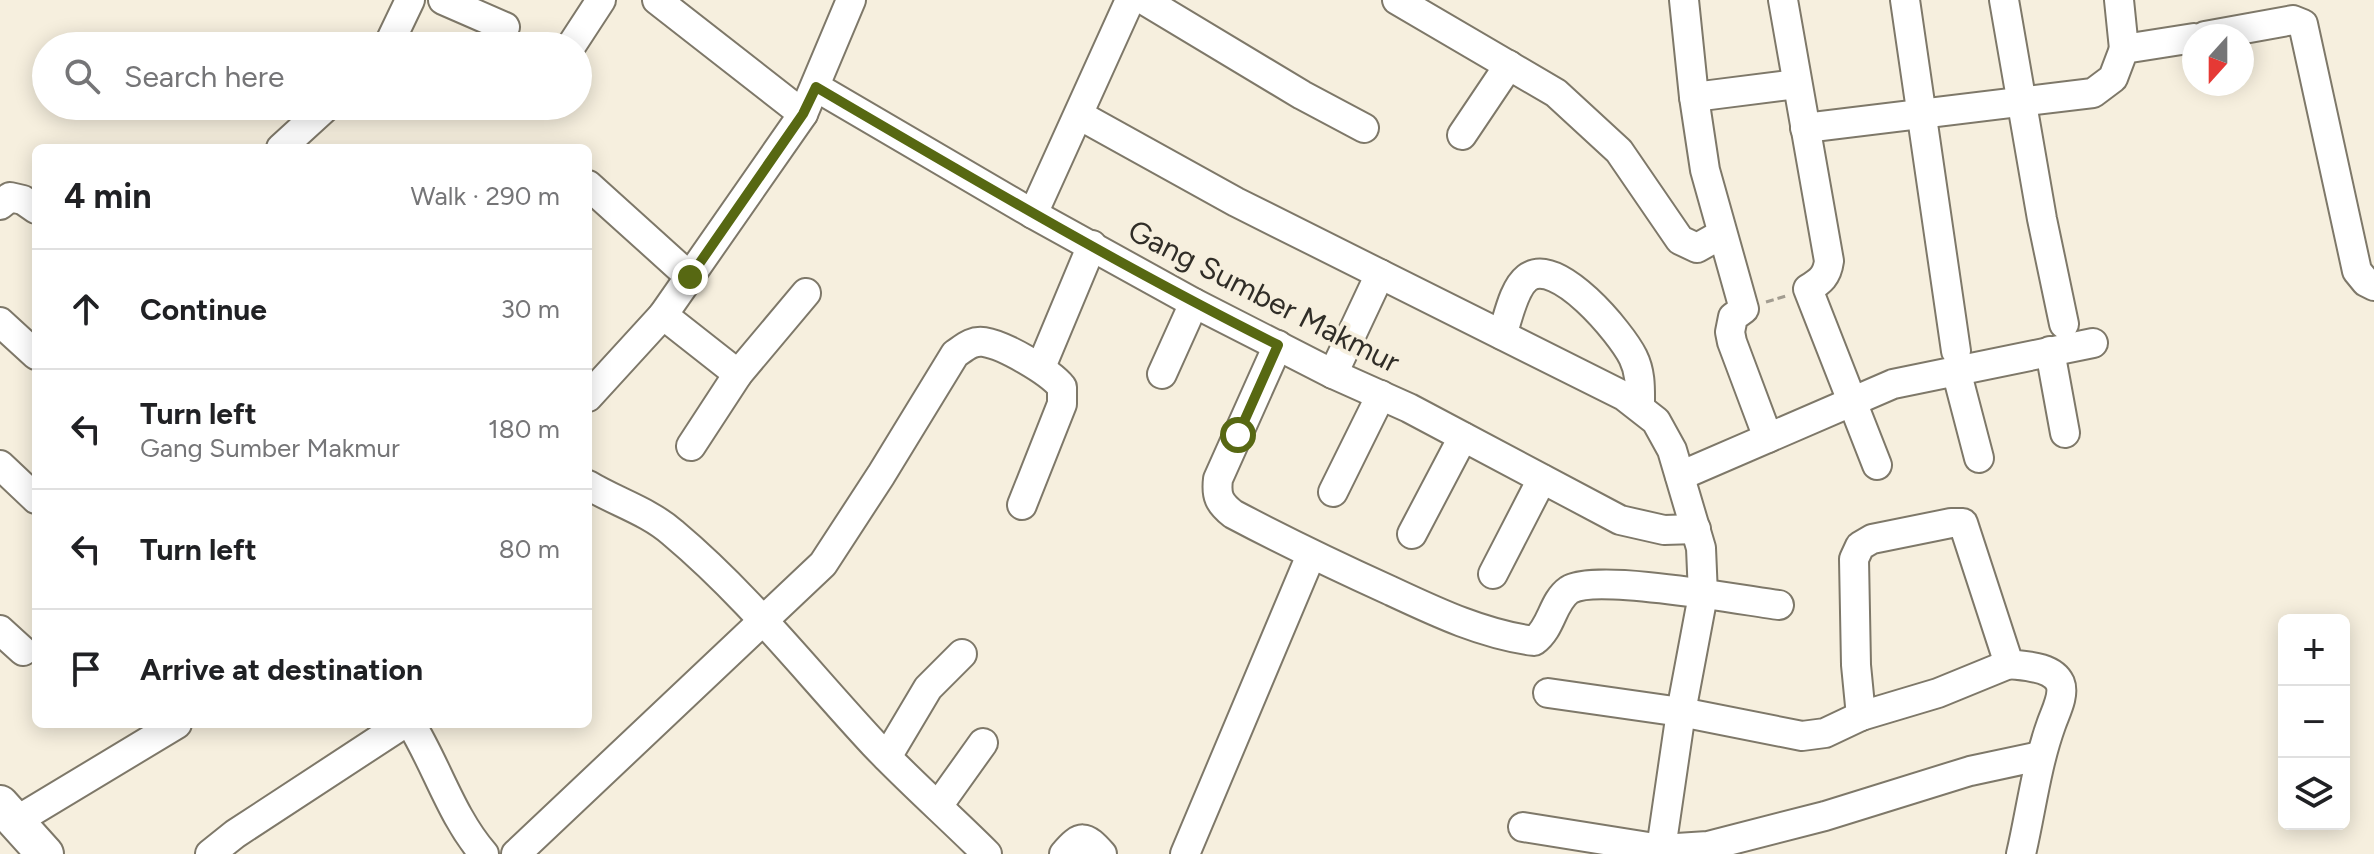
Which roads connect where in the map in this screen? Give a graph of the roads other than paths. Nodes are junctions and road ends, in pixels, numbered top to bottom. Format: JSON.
{"nodes":[{"id":1,"x":410,"y":0,"type":"edge"},
{"id":2,"x":443,"y":0,"type":"edge"},
{"id":3,"x":601,"y":0,"type":"edge"},
{"id":4,"x":657,"y":0,"type":"edge"},
{"id":5,"x":851,"y":0,"type":"edge"},
{"id":6,"x":1130,"y":0,"type":"edge"},
{"id":7,"x":1144,"y":0,"type":"edge"},
{"id":8,"x":1397,"y":0,"type":"edge"},
{"id":9,"x":1684,"y":0,"type":"edge"},
{"id":10,"x":1783,"y":0,"type":"edge"},
{"id":11,"x":1905,"y":0,"type":"edge"},
{"id":12,"x":2004,"y":0,"type":"edge"},
{"id":13,"x":2119,"y":0,"type":"edge"},
{"id":14,"x":505,"y":27,"type":"dead end"},
{"id":15,"x":2254,"y":27,"type":"edge"},
{"id":16,"x":395,"y":32,"type":"edge"},
{"id":17,"x":580,"y":32,"type":"edge"},
{"id":18,"x":2182,"y":40,"type":"edge"},
{"id":19,"x":2124,"y":49,"type":"junction"},
{"id":20,"x":1509,"y":65,"type":"junction"},
{"id":21,"x":1797,"y":84,"type":"junction"},
{"id":22,"x":816,"y":87,"type":"junction"},
{"id":23,"x":1694,"y":97,"type":"junction"},
{"id":24,"x":2022,"y":101,"type":"junction"},
{"id":25,"x":803,"y":114,"type":"junction"},
{"id":26,"x":1079,"y":115,"type":"junction"},
{"id":27,"x":1923,"y":115,"type":"junction"},
{"id":28,"x":312,"y":120,"type":"edge"},
{"id":29,"x":1364,"y":128,"type":"dead end"},
{"id":30,"x":1805,"y":128,"type":"junction"},
{"id":31,"x":1462,"y":135,"type":"dead end"},
{"id":32,"x":285,"y":144,"type":"edge"},
{"id":33,"x":592,"y":189,"type":"edge"},
{"id":34,"x":0,"y":205,"type":"edge"},
{"id":35,"x":32,"y":207,"type":"edge"},
{"id":36,"x":1033,"y":214,"type":"junction"},
{"id":37,"x":1722,"y":234,"type":"junction"},
{"id":38,"x":1092,"y":245,"type":"junction"},
{"id":39,"x":1380,"y":274,"type":"junction"},
{"id":40,"x":690,"y":277,"type":"junction"},
{"id":41,"x":2374,"y":286,"type":"edge"},
{"id":42,"x":806,"y":293,"type":"dead end"},
{"id":43,"x":1194,"y":303,"type":"junction"},
{"id":44,"x":663,"y":315,"type":"junction"},
{"id":45,"x":0,"y":322,"type":"edge"},
{"id":46,"x":2064,"y":324,"type":"dead end"},
{"id":47,"x":1502,"y":335,"type":"junction"},
{"id":48,"x":2093,"y":343,"type":"dead end"},
{"id":49,"x":1278,"y":345,"type":"junction"},
{"id":50,"x":32,"y":351,"type":"edge"},
{"id":51,"x":2050,"y":351,"type":"junction"},
{"id":52,"x":1956,"y":360,"type":"junction"},
{"id":53,"x":1041,"y":367,"type":"junction"},
{"id":54,"x":738,"y":374,"type":"junction"},
{"id":55,"x":1162,"y":374,"type":"dead end"},
{"id":56,"x":1333,"y":374,"type":"junction"},
{"id":57,"x":592,"y":393,"type":"edge"},
{"id":58,"x":1381,"y":395,"type":"junction"},
{"id":59,"x":1851,"y":402,"type":"junction"},
{"id":60,"x":1640,"y":406,"type":"junction"},
{"id":61,"x":2065,"y":433,"type":"dead end"},
{"id":62,"x":1463,"y":437,"type":"junction"},
{"id":63,"x":1768,"y":438,"type":"junction"},
{"id":64,"x":691,"y":446,"type":"dead end"},
{"id":65,"x":1979,"y":458,"type":"dead end"},
{"id":66,"x":0,"y":465,"type":"edge"},
{"id":67,"x":1877,"y":465,"type":"dead end"},
{"id":68,"x":1680,"y":476,"type":"junction"},
{"id":69,"x":1542,"y":479,"type":"junction"},
{"id":70,"x":592,"y":487,"type":"edge"},
{"id":71,"x":1333,"y":492,"type":"dead end"},
{"id":72,"x":32,"y":495,"type":"edge"},
{"id":73,"x":1022,"y":505,"type":"dead end"},
{"id":74,"x":1696,"y":529,"type":"junction"},
{"id":75,"x":1412,"y":534,"type":"dead end"},
{"id":76,"x":1311,"y":555,"type":"junction"},
{"id":77,"x":1493,"y":574,"type":"dead end"},
{"id":78,"x":1703,"y":595,"type":"junction"},
{"id":79,"x":1779,"y":605,"type":"dead end"},
{"id":80,"x":766,"y":620,"type":"junction"},
{"id":81,"x":0,"y":630,"type":"edge"},
{"id":82,"x":23,"y":651,"type":"dead end"},
{"id":83,"x":962,"y":654,"type":"dead end"},
{"id":84,"x":2009,"y":664,"type":"junction"},
{"id":85,"x":1548,"y":693,"type":"dead end"},
{"id":86,"x":1681,"y":712,"type":"junction"},
{"id":87,"x":1861,"y":716,"type":"junction"},
{"id":88,"x":169,"y":728,"type":"edge"},
{"id":89,"x":397,"y":728,"type":"edge"},
{"id":90,"x":413,"y":728,"type":"edge"},
{"id":91,"x":983,"y":743,"type":"dead end"},
{"id":92,"x":2040,"y":756,"type":"junction"},
{"id":93,"x":887,"y":757,"type":"junction"},
{"id":94,"x":938,"y":806,"type":"junction"},
{"id":95,"x":8,"y":812,"type":"edge"},
{"id":96,"x":1523,"y":827,"type":"dead end"},
{"id":97,"x":1661,"y":849,"type":"junction"},
{"id":98,"x":45,"y":854,"type":"edge"},
{"id":99,"x":210,"y":854,"type":"edge"},
{"id":100,"x":484,"y":854,"type":"edge"},
{"id":101,"x":516,"y":854,"type":"edge"},
{"id":102,"x":987,"y":854,"type":"edge"},
{"id":103,"x":1064,"y":854,"type":"edge"},
{"id":104,"x":1102,"y":854,"type":"edge"},
{"id":105,"x":1185,"y":854,"type":"edge"},
{"id":106,"x":2021,"y":854,"type":"edge"}],
"edges":[{"from":1,"to":16,"type":"street"},
{"from":2,"to":14,"type":"street"},
{"from":3,"to":17,"type":"street"},
{"from":4,"to":25,"type":"street"},
{"from":5,"to":22,"type":"street"},
{"from":6,"to":26,"type":"street"},
{"from":7,"to":29,"type":"street"},
{"from":8,"to":20,"type":"street"},
{"from":9,"to":23,"type":"street"},
{"from":10,"to":21,"type":"street"},
{"from":11,"to":27,"type":"street"},
{"from":12,"to":24,"type":"street"},
{"from":13,"to":19,"type":"street"},
{"from":15,"to":41,"type":"street"},
{"from":18,"to":19,"type":"street"},
{"from":19,"to":24,"type":"street"},
{"from":20,"to":31,"type":"street"},
{"from":20,"to":37,"type":"street"},
{"from":21,"to":23,"type":"street"},
{"from":21,"to":30,"type":"street"},
{"from":22,"to":25,"type":"street"},
{"from":22,"to":36,"type":"street","name":"Gang Sumber Makmur"},
{"from":23,"to":37,"type":"street"},
{"from":24,"to":27,"type":"street"},
{"from":24,"to":46,"type":"street"},
{"from":25,"to":40,"type":"street"},
{"from":26,"to":36,"type":"street"},
{"from":26,"to":39,"type":"street"},
{"from":27,"to":30,"type":"street"},
{"from":27,"to":52,"type":"street"},
{"from":28,"to":32,"type":"street"},
{"from":30,"to":59,"type":"street"},
{"from":33,"to":40,"type":"street"},
{"from":34,"to":35,"type":"street"},
{"from":36,"to":38,"type":"street","name":"Gang Sumber Makmur"},
{"from":37,"to":63,"type":"street"},
{"from":38,"to":43,"type":"street","name":"Gang Sumber Makmur"},
{"from":38,"to":53,"type":"street"},
{"from":39,"to":47,"type":"street"},
{"from":39,"to":56,"type":"street"},
{"from":40,"to":44,"type":"street"},
{"from":42,"to":54,"type":"street"},
{"from":43,"to":49,"type":"street","name":"Gang Sumber Makmur"},
{"from":43,"to":55,"type":"street"},
{"from":44,"to":54,"type":"street"},
{"from":44,"to":57,"type":"street"},
{"from":45,"to":50,"type":"street"},
{"from":47,"to":60,"type":"street"},
{"from":47,"to":60,"type":"street"},
{"from":48,"to":51,"type":"street"},
{"from":49,"to":56,"type":"street","name":"Gang Sumber Makmur"},
{"from":49,"to":76,"type":"street"},
{"from":51,"to":52,"type":"street"},
{"from":51,"to":61,"type":"street"},
{"from":52,"to":59,"type":"street"},
{"from":52,"to":65,"type":"street"},
{"from":53,"to":73,"type":"street"},
{"from":53,"to":80,"type":"street"},
{"from":54,"to":64,"type":"street"},
{"from":56,"to":58,"type":"street","name":"Gang Sumber Makmur"},
{"from":58,"to":62,"type":"street","name":"Gang Sumber Makmur"},
{"from":58,"to":71,"type":"street"},
{"from":59,"to":63,"type":"street"},
{"from":59,"to":67,"type":"street"},
{"from":60,"to":68,"type":"street"},
{"from":62,"to":69,"type":"street","name":"Gang Sumber Makmur"},
{"from":62,"to":75,"type":"street"},
{"from":63,"to":68,"type":"street"},
{"from":66,"to":72,"type":"street"},
{"from":68,"to":74,"type":"street"},
{"from":69,"to":74,"type":"street","name":"Gang Sumber Makmur"},
{"from":69,"to":77,"type":"street"},
{"from":70,"to":80,"type":"street"},
{"from":74,"to":78,"type":"street"},
{"from":76,"to":78,"type":"street"},
{"from":76,"to":105,"type":"street"},
{"from":78,"to":79,"type":"street"},
{"from":78,"to":86,"type":"street"},
{"from":80,"to":93,"type":"street"},
{"from":80,"to":101,"type":"street"},
{"from":81,"to":82,"type":"street"},
{"from":83,"to":93,"type":"street"},
{"from":84,"to":87,"type":"street"},
{"from":84,"to":87,"type":"street"},
{"from":84,"to":92,"type":"street"},
{"from":85,"to":86,"type":"street"},
{"from":86,"to":87,"type":"street"},
{"from":86,"to":97,"type":"street"},
{"from":88,"to":95,"type":"street"},
{"from":89,"to":99,"type":"street"},
{"from":90,"to":100,"type":"street"},
{"from":91,"to":94,"type":"street"},
{"from":92,"to":97,"type":"street"},
{"from":92,"to":106,"type":"street"},
{"from":93,"to":94,"type":"street"},
{"from":94,"to":102,"type":"street"},
{"from":95,"to":98,"type":"main road"},
{"from":96,"to":97,"type":"street"},
{"from":103,"to":104,"type":"street"}]}
